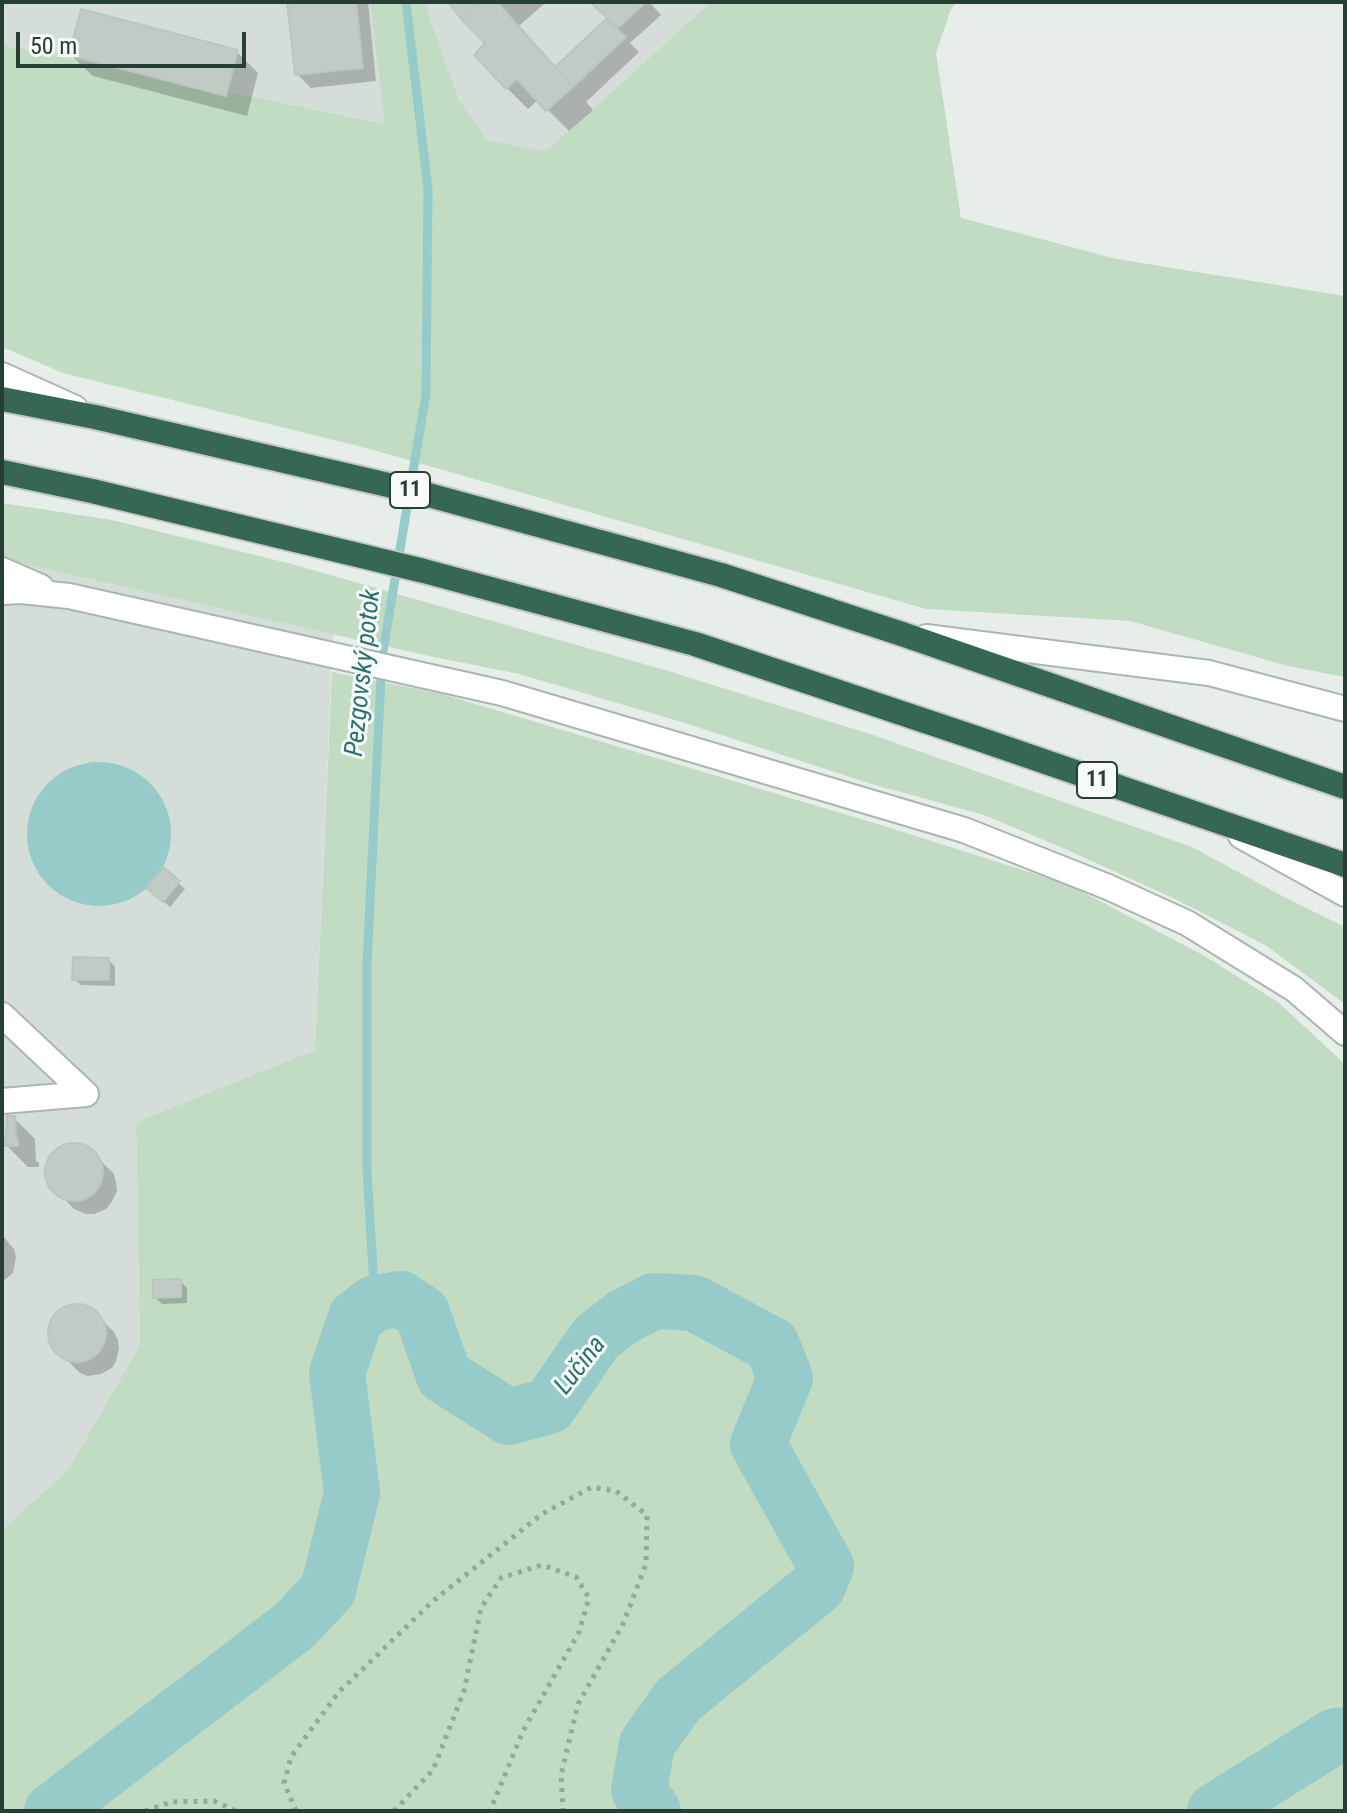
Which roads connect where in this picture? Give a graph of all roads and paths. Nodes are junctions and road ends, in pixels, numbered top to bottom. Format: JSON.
{"nodes":[{"id":1,"x":2,"y":375,"type":"edge"},
{"id":2,"x":2,"y":399,"type":"edge"},
{"id":3,"x":95,"y":417,"type":"junction"},
{"id":4,"x":2,"y":472,"type":"edge"},
{"id":5,"x":2,"y":570,"type":"edge"},
{"id":6,"x":2,"y":592,"type":"edge"},
{"id":7,"x":54,"y":593,"type":"junction"},
{"id":8,"x":902,"y":634,"type":"junction"},
{"id":9,"x":1345,"y":709,"type":"edge"},
{"id":10,"x":1345,"y":787,"type":"edge"},
{"id":11,"x":1215,"y":821,"type":"junction"},
{"id":12,"x":1345,"y":865,"type":"edge"},
{"id":13,"x":1345,"y":894,"type":"edge"},
{"id":14,"x":2,"y":1015,"type":"edge"},
{"id":15,"x":1345,"y":1033,"type":"edge"},
{"id":16,"x":2,"y":1101,"type":"edge"},
{"id":17,"x":145,"y":1811,"type":"edge"},
{"id":18,"x":236,"y":1811,"type":"edge"},
{"id":19,"x":296,"y":1811,"type":"edge"},
{"id":20,"x":394,"y":1811,"type":"edge"},
{"id":21,"x":490,"y":1811,"type":"edge"},
{"id":22,"x":563,"y":1811,"type":"edge"}],
"edges":[{"from":1,"to":3,"type":"lane"},
{"from":2,"to":3,"type":"highway","number":"11"},
{"from":3,"to":8,"type":"highway","number":"11"},
{"from":4,"to":11,"type":"highway","number":"11"},
{"from":5,"to":7,"type":"lane"},
{"from":6,"to":7,"type":"lane"},
{"from":7,"to":15,"type":"lane"},
{"from":8,"to":9,"type":"lane"},
{"from":8,"to":10,"type":"highway","number":"11"},
{"from":11,"to":12,"type":"highway","number":"11"},
{"from":11,"to":13,"type":"lane"},
{"from":14,"to":16,"type":"lane"},
{"from":17,"to":18,"type":"path"},
{"from":19,"to":22,"type":"path"},
{"from":20,"to":21,"type":"path"}]}
